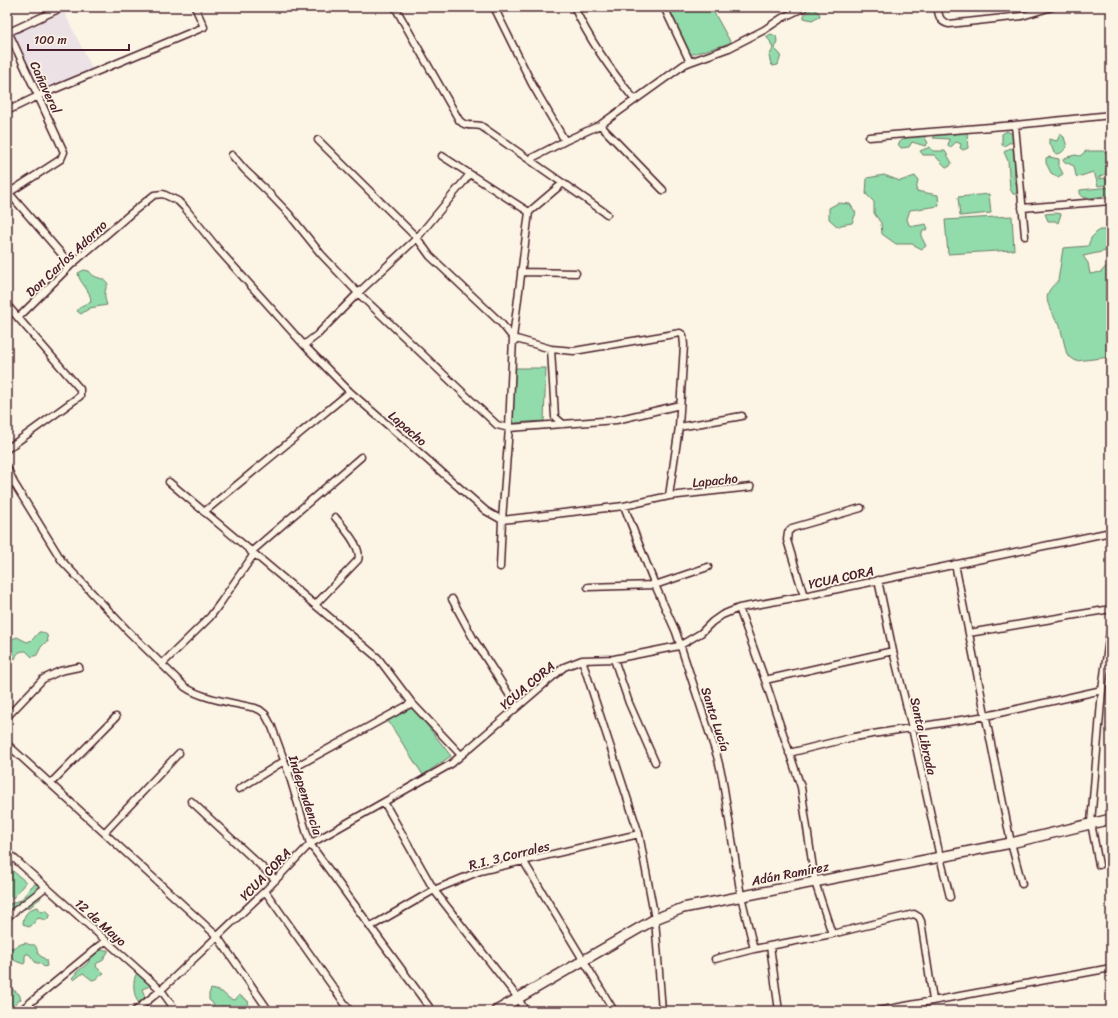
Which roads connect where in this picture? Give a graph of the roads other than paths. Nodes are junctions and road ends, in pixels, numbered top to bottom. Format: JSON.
{"nodes":[{"id":1,"x":63,"y":7,"type":"edge"},
{"id":2,"x":195,"y":7,"type":"edge"},
{"id":3,"x":395,"y":7,"type":"edge"},
{"id":4,"x":494,"y":7,"type":"edge"},
{"id":5,"x":574,"y":7,"type":"edge"},
{"id":6,"x":664,"y":7,"type":"edge"},
{"id":7,"x":805,"y":7,"type":"edge"},
{"id":8,"x":937,"y":7,"type":"edge"},
{"id":9,"x":1052,"y":7,"type":"edge"},
{"id":10,"x":8,"y":32,"type":"edge"},
{"id":11,"x":690,"y":62,"type":"junction"},
{"id":12,"x":38,"y":96,"type":"junction"},
{"id":13,"x":635,"y":100,"type":"junction"},
{"id":14,"x":7,"y":111,"type":"edge"},
{"id":15,"x":1111,"y":115,"type":"edge"},
{"id":16,"x":600,"y":125,"type":"junction"},
{"id":17,"x":1015,"y":125,"type":"junction"},
{"id":18,"x":869,"y":137,"type":"dead end"},
{"id":19,"x":318,"y":140,"type":"dead end"},
{"id":20,"x":565,"y":141,"type":"junction"},
{"id":21,"x":232,"y":155,"type":"dead end"},
{"id":22,"x":442,"y":156,"type":"dead end"},
{"id":23,"x":530,"y":159,"type":"junction"},
{"id":24,"x":470,"y":174,"type":"junction"},
{"id":25,"x":563,"y":183,"type":"junction"},
{"id":26,"x":663,"y":190,"type":"dead end"},
{"id":27,"x":8,"y":194,"type":"edge"},
{"id":28,"x":1111,"y":201,"type":"edge"},
{"id":29,"x":1022,"y":208,"type":"junction"},
{"id":30,"x":529,"y":212,"type":"junction"},
{"id":31,"x":608,"y":214,"type":"dead end"},
{"id":32,"x":129,"y":215,"type":"joint"},
{"id":33,"x":1025,"y":236,"type":"dead end"},
{"id":34,"x":417,"y":238,"type":"junction"},
{"id":35,"x":71,"y":265,"type":"junction"},
{"id":36,"x":521,"y":272,"type":"junction"},
{"id":37,"x":576,"y":273,"type":"dead end"},
{"id":38,"x":358,"y":293,"type":"junction"},
{"id":39,"x":7,"y":304,"type":"edge"},
{"id":40,"x":18,"y":318,"type":"junction"},
{"id":41,"x":513,"y":338,"type":"junction"},
{"id":42,"x":304,"y":345,"type":"junction"},
{"id":43,"x":551,"y":349,"type":"junction"},
{"id":44,"x":350,"y":392,"type":"junction"},
{"id":45,"x":680,"y":405,"type":"junction"},
{"id":46,"x":742,"y":416,"type":"dead end"},
{"id":47,"x":563,"y":424,"type":"junction"},
{"id":48,"x":678,"y":427,"type":"junction"},
{"id":49,"x":509,"y":428,"type":"junction"},
{"id":50,"x":7,"y":449,"type":"edge"},
{"id":51,"x":361,"y":457,"type":"dead end"},
{"id":52,"x":7,"y":468,"type":"edge"},
{"id":53,"x":169,"y":482,"type":"dead end"},
{"id":54,"x":751,"y":487,"type":"dead end"},
{"id":55,"x":669,"y":496,"type":"junction"},
{"id":56,"x":624,"y":506,"type":"junction"},
{"id":57,"x":861,"y":508,"type":"dead end"},
{"id":58,"x":204,"y":512,"type":"junction"},
{"id":59,"x":336,"y":517,"type":"dead end"},
{"id":60,"x":502,"y":520,"type":"junction"},
{"id":61,"x":1111,"y":532,"type":"edge"},
{"id":62,"x":253,"y":553,"type":"junction"},
{"id":63,"x":955,"y":564,"type":"junction"},
{"id":64,"x":500,"y":567,"type":"dead end"},
{"id":65,"x":708,"y":567,"type":"dead end"},
{"id":66,"x":878,"y":580,"type":"junction"},
{"id":67,"x":655,"y":585,"type":"junction"},
{"id":68,"x":588,"y":587,"type":"dead end"},
{"id":69,"x":804,"y":596,"type":"junction"},
{"id":70,"x":452,"y":600,"type":"dead end"},
{"id":71,"x":315,"y":605,"type":"junction"},
{"id":72,"x":739,"y":608,"type":"junction"},
{"id":73,"x":1111,"y":609,"type":"edge"},
{"id":74,"x":1111,"y":624,"type":"edge"},
{"id":75,"x":969,"y":633,"type":"junction"},
{"id":76,"x":680,"y":646,"type":"junction"},
{"id":77,"x":893,"y":651,"type":"junction"},
{"id":78,"x":614,"y":659,"type":"junction"},
{"id":79,"x":582,"y":660,"type":"junction"},
{"id":80,"x":162,"y":664,"type":"junction"},
{"id":81,"x":79,"y":667,"type":"dead end"},
{"id":82,"x":765,"y":680,"type":"junction"},
{"id":83,"x":1102,"y":690,"type":"junction"},
{"id":84,"x":412,"y":703,"type":"junction"},
{"id":85,"x":517,"y":707,"type":"junction"},
{"id":86,"x":986,"y":716,"type":"junction"},
{"id":87,"x":7,"y":717,"type":"edge"},
{"id":88,"x":116,"y":717,"type":"dead end"},
{"id":89,"x":912,"y":728,"type":"junction"},
{"id":90,"x":7,"y":744,"type":"edge"},
{"id":91,"x":789,"y":752,"type":"junction"},
{"id":92,"x":179,"y":753,"type":"dead end"},
{"id":93,"x":461,"y":755,"type":"junction"},
{"id":94,"x":284,"y":761,"type":"junction"},
{"id":95,"x":656,"y":762,"type":"dead end"},
{"id":96,"x":288,"y":771,"type":"junction"},
{"id":97,"x":51,"y":783,"type":"junction"},
{"id":98,"x":239,"y":789,"type":"dead end"},
{"id":99,"x":191,"y":801,"type":"dead end"},
{"id":100,"x":384,"y":802,"type":"junction"},
{"id":101,"x":1111,"y":819,"type":"edge"},
{"id":102,"x":1091,"y":823,"type":"junction"},
{"id":103,"x":105,"y":832,"type":"junction"},
{"id":104,"x":639,"y":834,"type":"junction"},
{"id":105,"x":1011,"y":843,"type":"junction"},
{"id":106,"x":310,"y":844,"type":"junction"},
{"id":107,"x":7,"y":852,"type":"edge"},
{"id":108,"x":940,"y":857,"type":"junction"},
{"id":109,"x":524,"y":862,"type":"junction"},
{"id":110,"x":1100,"y":865,"type":"dead end"},
{"id":111,"x":276,"y":880,"type":"junction"},
{"id":112,"x":815,"y":882,"type":"junction"},
{"id":113,"x":1022,"y":884,"type":"dead end"},
{"id":114,"x":46,"y":887,"type":"junction"},
{"id":115,"x":434,"y":890,"type":"junction"},
{"id":116,"x":265,"y":891,"type":"junction"},
{"id":117,"x":741,"y":896,"type":"junction"},
{"id":118,"x":950,"y":897,"type":"dead end"},
{"id":119,"x":7,"y":917,"type":"edge"},
{"id":120,"x":655,"y":919,"type":"junction"},
{"id":121,"x":370,"y":927,"type":"junction"},
{"id":122,"x":832,"y":934,"type":"junction"},
{"id":123,"x":217,"y":936,"type":"junction"},
{"id":124,"x":105,"y":941,"type":"junction"},
{"id":125,"x":770,"y":946,"type":"junction"},
{"id":126,"x":754,"y":949,"type":"junction"},
{"id":127,"x":715,"y":958,"type":"dead end"},
{"id":128,"x":584,"y":961,"type":"junction"},
{"id":129,"x":1111,"y":968,"type":"edge"},
{"id":130,"x":161,"y":990,"type":"junction"},
{"id":131,"x":518,"y":998,"type":"junction"},
{"id":132,"x":933,"y":1000,"type":"junction"},
{"id":133,"x":20,"y":1011,"type":"edge"},
{"id":134,"x":135,"y":1011,"type":"edge"},
{"id":135,"x":176,"y":1011,"type":"edge"},
{"id":136,"x":269,"y":1011,"type":"edge"},
{"id":137,"x":350,"y":1011,"type":"edge"},
{"id":138,"x":432,"y":1011,"type":"edge"},
{"id":139,"x":496,"y":1011,"type":"edge"},
{"id":140,"x":525,"y":1011,"type":"edge"},
{"id":141,"x":614,"y":1011,"type":"edge"},
{"id":142,"x":662,"y":1011,"type":"edge"},
{"id":143,"x":779,"y":1011,"type":"edge"},
{"id":144,"x":878,"y":1011,"type":"edge"}],
"edges":[{"from":1,"to":10,"type":"street"},
{"from":2,"to":12,"type":"street"},
{"from":3,"to":23,"type":"street"},
{"from":4,"to":20,"type":"street"},
{"from":5,"to":13,"type":"street"},
{"from":6,"to":11,"type":"street"},
{"from":7,"to":11,"type":"street"},
{"from":8,"to":9,"type":"street"},
{"from":10,"to":12,"type":"street","name":"Cañaveral"},
{"from":11,"to":13,"type":"street"},
{"from":12,"to":14,"type":"street"},
{"from":12,"to":27,"type":"street","name":"Cañaveral"},
{"from":13,"to":16,"type":"street"},
{"from":15,"to":17,"type":"street"},
{"from":16,"to":20,"type":"street"},
{"from":16,"to":26,"type":"street"},
{"from":17,"to":18,"type":"street"},
{"from":17,"to":29,"type":"street"},
{"from":19,"to":34,"type":"street"},
{"from":20,"to":23,"type":"street"},
{"from":21,"to":38,"type":"street"},
{"from":22,"to":24,"type":"street"},
{"from":23,"to":25,"type":"street"},
{"from":24,"to":30,"type":"street"},
{"from":24,"to":34,"type":"street"},
{"from":25,"to":30,"type":"street"},
{"from":25,"to":31,"type":"street"},
{"from":27,"to":35,"type":"street"},
{"from":28,"to":29,"type":"street"},
{"from":29,"to":33,"type":"street"},
{"from":30,"to":36,"type":"street"},
{"from":32,"to":35,"type":"street","name":"Don Carlos Adorno"},
{"from":32,"to":42,"type":"street","name":"Lapacho"},
{"from":34,"to":38,"type":"street"},
{"from":34,"to":41,"type":"street"},
{"from":35,"to":40,"type":"street","name":"Don Carlos Adorno"},
{"from":36,"to":37,"type":"street"},
{"from":36,"to":41,"type":"street"},
{"from":38,"to":42,"type":"street"},
{"from":38,"to":49,"type":"street"},
{"from":39,"to":40,"type":"street"},
{"from":40,"to":50,"type":"street"},
{"from":41,"to":43,"type":"street"},
{"from":41,"to":49,"type":"street"},
{"from":42,"to":44,"type":"street","name":"Lapacho"},
{"from":43,"to":45,"type":"street"},
{"from":43,"to":47,"type":"street"},
{"from":44,"to":58,"type":"street"},
{"from":44,"to":60,"type":"street","name":"Lapacho"},
{"from":45,"to":47,"type":"street"},
{"from":45,"to":48,"type":"street"},
{"from":46,"to":48,"type":"street"},
{"from":47,"to":49,"type":"street"},
{"from":48,"to":55,"type":"street"},
{"from":49,"to":60,"type":"street"},
{"from":51,"to":62,"type":"street"},
{"from":52,"to":80,"type":"street","name":"Independencia"},
{"from":53,"to":58,"type":"street"},
{"from":54,"to":55,"type":"street","name":"Lapacho"},
{"from":55,"to":56,"type":"street","name":"Lapacho"},
{"from":56,"to":60,"type":"street","name":"Lapacho"},
{"from":56,"to":67,"type":"street","name":"Santa Lucía"},
{"from":57,"to":69,"type":"street"},
{"from":58,"to":62,"type":"street"},
{"from":59,"to":71,"type":"street"},
{"from":60,"to":64,"type":"street"},
{"from":61,"to":63,"type":"street","name":"YCUA CORA"},
{"from":62,"to":71,"type":"street"},
{"from":62,"to":80,"type":"street"},
{"from":63,"to":66,"type":"street","name":"YCUA CORA"},
{"from":63,"to":75,"type":"street"},
{"from":65,"to":67,"type":"street"},
{"from":66,"to":69,"type":"street","name":"YCUA CORA"},
{"from":66,"to":77,"type":"street","name":"Santa Librada"},
{"from":67,"to":68,"type":"street"},
{"from":67,"to":76,"type":"street","name":"Santa Lucía"},
{"from":69,"to":72,"type":"street","name":"YCUA CORA"},
{"from":70,"to":85,"type":"street"},
{"from":71,"to":84,"type":"street"},
{"from":72,"to":76,"type":"street","name":"YCUA CORA"},
{"from":72,"to":82,"type":"street"},
{"from":73,"to":75,"type":"street"},
{"from":74,"to":83,"type":"street"},
{"from":75,"to":86,"type":"street"},
{"from":76,"to":78,"type":"street","name":"YCUA CORA"},
{"from":76,"to":117,"type":"street","name":"Santa Lucía"},
{"from":77,"to":82,"type":"street"},
{"from":77,"to":89,"type":"street","name":"Santa Librada"},
{"from":78,"to":79,"type":"street","name":"YCUA CORA"},
{"from":78,"to":95,"type":"street"},
{"from":79,"to":85,"type":"street","name":"YCUA CORA"},
{"from":79,"to":104,"type":"street"},
{"from":80,"to":94,"type":"street","name":"Independencia"},
{"from":81,"to":87,"type":"street"},
{"from":82,"to":91,"type":"street"},
{"from":83,"to":86,"type":"street"},
{"from":83,"to":102,"type":"street"},
{"from":84,"to":93,"type":"street"},
{"from":84,"to":96,"type":"street"},
{"from":85,"to":93,"type":"street","name":"YCUA CORA"},
{"from":86,"to":89,"type":"street"},
{"from":86,"to":105,"type":"street"},
{"from":88,"to":97,"type":"street"},
{"from":89,"to":91,"type":"street"},
{"from":89,"to":108,"type":"street","name":"Santa Librada"},
{"from":90,"to":97,"type":"street"},
{"from":91,"to":112,"type":"street"},
{"from":92,"to":103,"type":"street"},
{"from":93,"to":100,"type":"street","name":"YCUA CORA"},
{"from":94,"to":96,"type":"street","name":"Independencia"},
{"from":94,"to":98,"type":"street"},
{"from":96,"to":106,"type":"street","name":"Independencia"},
{"from":97,"to":103,"type":"street"},
{"from":99,"to":111,"type":"street"},
{"from":100,"to":106,"type":"street","name":"YCUA CORA"},
{"from":100,"to":115,"type":"street"},
{"from":101,"to":102,"type":"street","name":"Adán Ramírez"},
{"from":102,"to":105,"type":"street","name":"Adán Ramírez"},
{"from":102,"to":110,"type":"street"},
{"from":103,"to":123,"type":"street"},
{"from":104,"to":109,"type":"street","name":"R.I. 3 Corrales"},
{"from":104,"to":120,"type":"street"},
{"from":105,"to":108,"type":"street","name":"Adán Ramírez"},
{"from":105,"to":113,"type":"street"},
{"from":106,"to":111,"type":"street","name":"YCUA CORA"},
{"from":106,"to":121,"type":"street","name":"Independencia"},
{"from":107,"to":114,"type":"street","name":"12 de Mayo"},
{"from":108,"to":112,"type":"street","name":"Adán Ramírez"},
{"from":108,"to":118,"type":"street","name":"Santa Librada"},
{"from":109,"to":115,"type":"street","name":"R.I. 3 Corrales"},
{"from":109,"to":128,"type":"street"},
{"from":111,"to":116,"type":"street","name":"YCUA CORA"},
{"from":112,"to":117,"type":"street","name":"Adán Ramírez"},
{"from":112,"to":122,"type":"street"},
{"from":114,"to":119,"type":"street"},
{"from":114,"to":124,"type":"street","name":"12 de Mayo"},
{"from":115,"to":121,"type":"street","name":"R.I. 3 Corrales"},
{"from":115,"to":131,"type":"street"},
{"from":116,"to":123,"type":"street","name":"YCUA CORA"},
{"from":116,"to":137,"type":"street"},
{"from":117,"to":120,"type":"street","name":"Adán Ramírez"},
{"from":117,"to":126,"type":"street","name":"Santa Lucía"},
{"from":120,"to":128,"type":"street","name":"Adán Ramírez"},
{"from":120,"to":142,"type":"street"},
{"from":121,"to":138,"type":"street","name":"Independencia"},
{"from":122,"to":125,"type":"street"},
{"from":122,"to":132,"type":"street"},
{"from":123,"to":130,"type":"street","name":"YCUA CORA"},
{"from":123,"to":136,"type":"street"},
{"from":124,"to":130,"type":"street","name":"12 de Mayo"},
{"from":124,"to":133,"type":"street"},
{"from":125,"to":126,"type":"street"},
{"from":125,"to":143,"type":"street"},
{"from":126,"to":127,"type":"street"},
{"from":128,"to":131,"type":"street","name":"Adán Ramírez"},
{"from":128,"to":141,"type":"street"},
{"from":129,"to":132,"type":"street"},
{"from":130,"to":134,"type":"street","name":"YCUA CORA"},
{"from":130,"to":135,"type":"street","name":"12 de Mayo"},
{"from":131,"to":139,"type":"street","name":"Adán Ramírez"},
{"from":131,"to":140,"type":"street"},
{"from":132,"to":144,"type":"street"}]}
